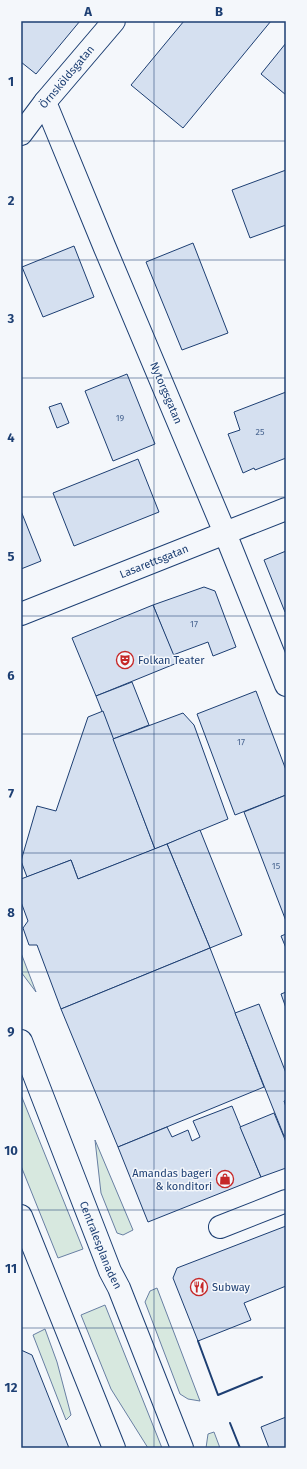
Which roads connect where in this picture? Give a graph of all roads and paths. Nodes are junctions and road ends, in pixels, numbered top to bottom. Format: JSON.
{"nodes":[{"id":1,"x":114,"y":21,"type":"edge"},
{"id":2,"x":45,"y":102,"type":"junction"},
{"id":3,"x":21,"y":134,"type":"edge"},
{"id":4,"x":286,"y":509,"type":"edge"},
{"id":5,"x":225,"y":533,"type":"junction"},
{"id":6,"x":21,"y":614,"type":"edge"},
{"id":7,"x":286,"y":685,"type":"edge"},
{"id":8,"x":21,"y":1041,"type":"edge"},
{"id":9,"x":286,"y":1200,"type":"edge"},
{"id":10,"x":21,"y":1216,"type":"edge"},
{"id":11,"x":220,"y":1226,"type":"dead end"},
{"id":12,"x":114,"y":1448,"type":"edge"},
{"id":13,"x":182,"y":1448,"type":"edge"}],
"edges":[{"from":1,"to":2,"type":"main road","name":"Örnsköldsgatan"},
{"from":2,"to":3,"type":"main road","name":"Örnsköldsgatan"},
{"from":2,"to":5,"type":"main road","name":"Nytorgsgatan"},
{"from":4,"to":5,"type":"main road","name":"Lasarettsgatan"},
{"from":5,"to":6,"type":"main road","name":"Lasarettsgatan"},
{"from":5,"to":7,"type":"main road","name":"Nytorgsgatan"},
{"from":8,"to":13,"type":"main road","name":"Centralesplanaden"},
{"from":9,"to":11,"type":"main road"},
{"from":10,"to":12,"type":"main road"}]}
